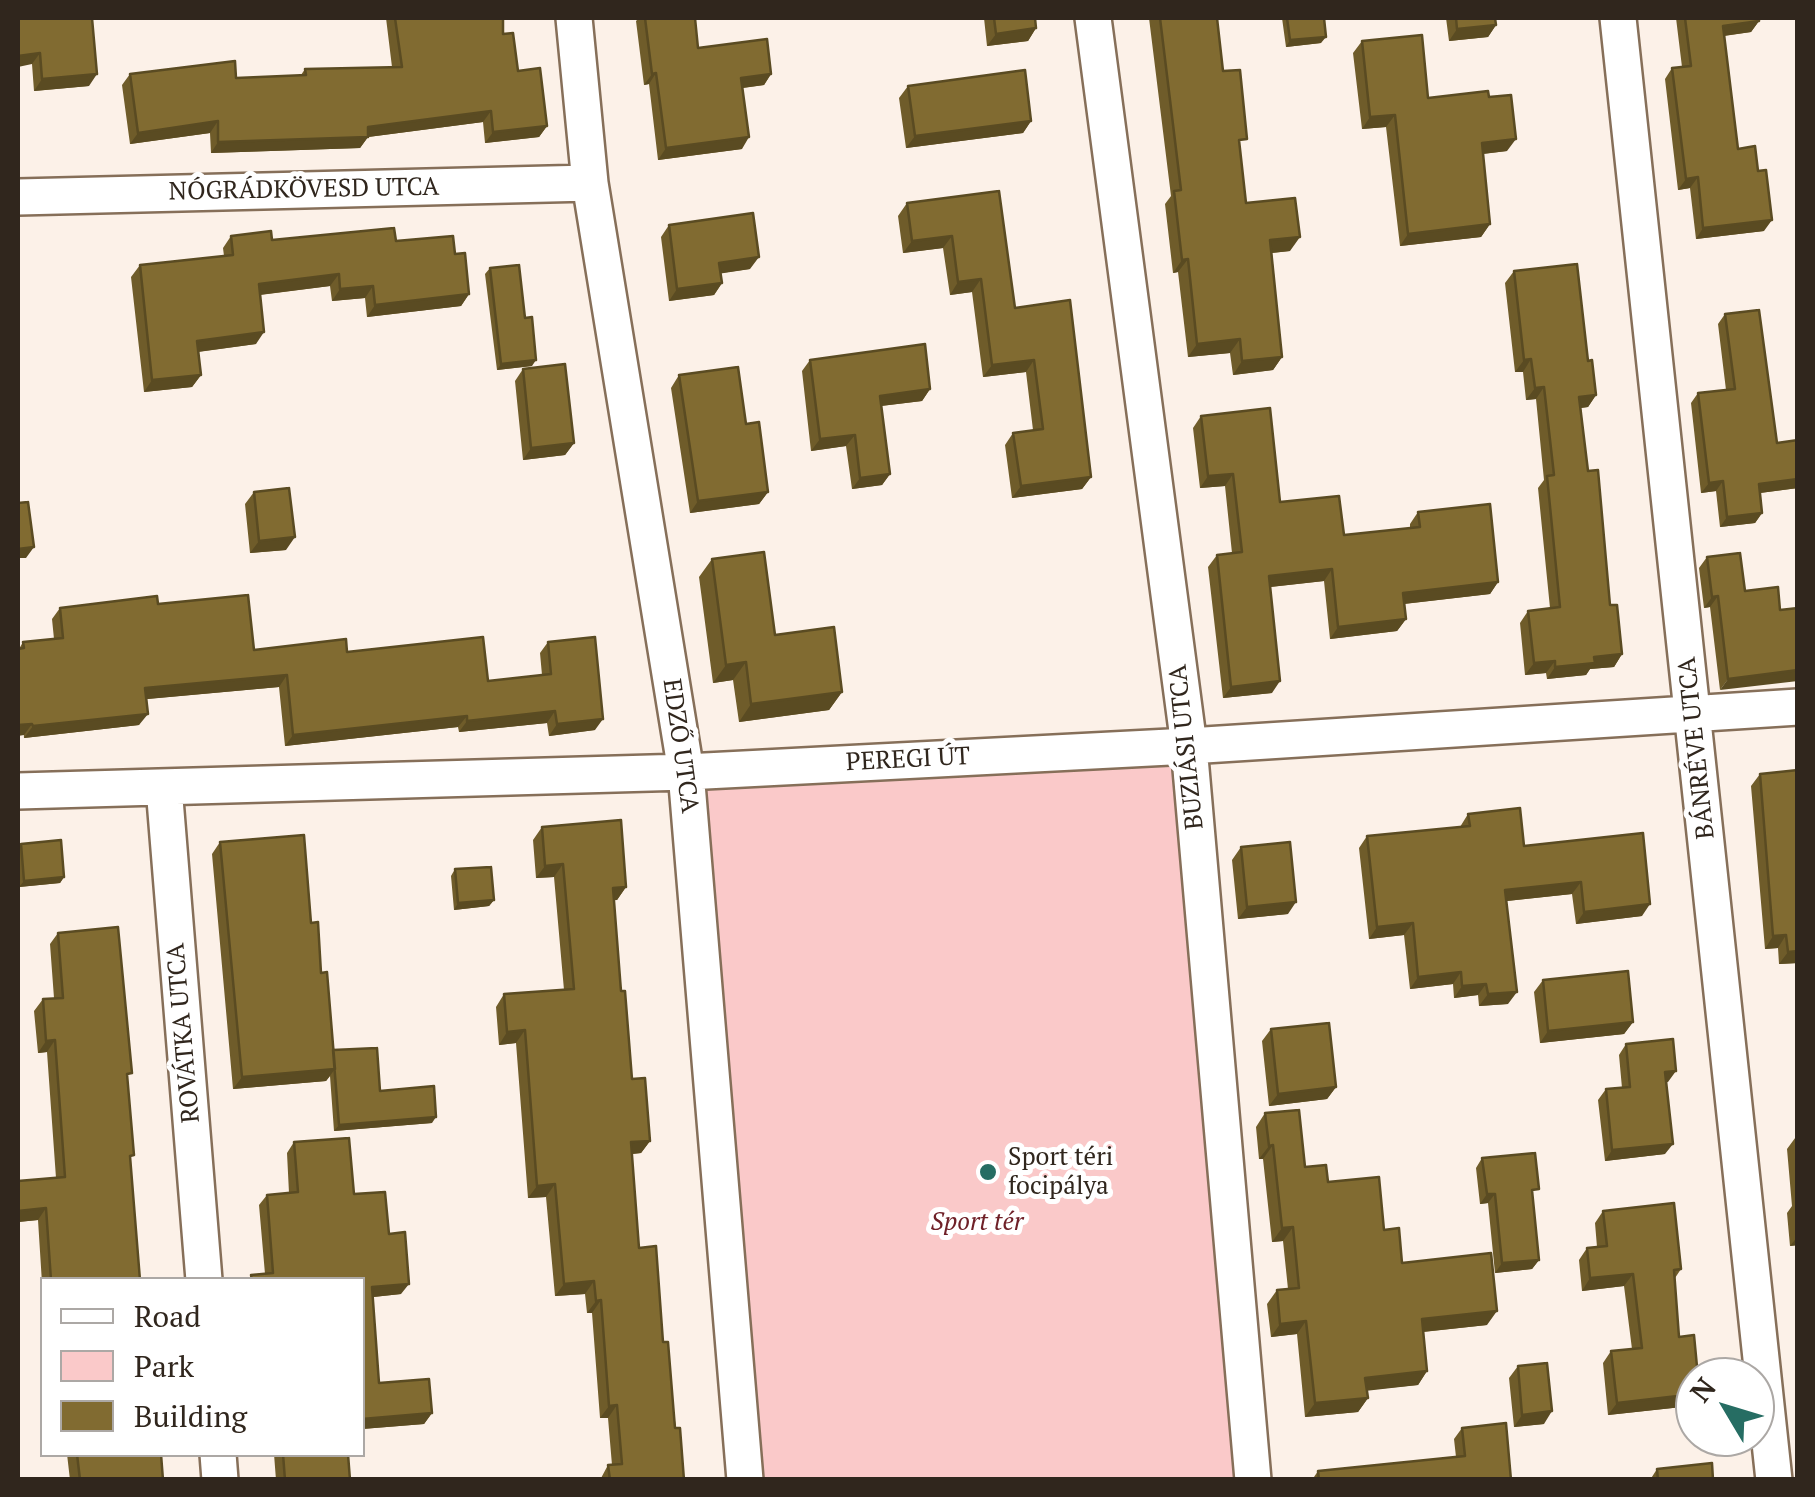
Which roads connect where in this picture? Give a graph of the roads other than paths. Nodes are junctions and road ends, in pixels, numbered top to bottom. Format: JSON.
{"nodes":[{"id":1,"x":574,"y":18,"type":"edge"},
{"id":2,"x":1093,"y":18,"type":"edge"},
{"id":3,"x":1618,"y":18,"type":"edge"},
{"id":4,"x":590,"y":183,"type":"junction"},
{"id":5,"x":18,"y":197,"type":"edge"},
{"id":6,"x":1798,"y":707,"type":"edge"},
{"id":7,"x":1694,"y":712,"type":"junction"},
{"id":8,"x":1189,"y":746,"type":"junction"},
{"id":9,"x":686,"y":772,"type":"junction"},
{"id":10,"x":164,"y":787,"type":"junction"},
{"id":11,"x":18,"y":790,"type":"edge"},
{"id":12,"x":204,"y":1277,"type":"edge"},
{"id":13,"x":744,"y":1480,"type":"edge"},
{"id":14,"x":1253,"y":1480,"type":"edge"},
{"id":15,"x":1774,"y":1480,"type":"edge"}],
"edges":[{"from":1,"to":4,"type":"street","name":"EDZŐ UTCA"},
{"from":2,"to":8,"type":"street","name":"BUZIÁSI UTCA"},
{"from":3,"to":7,"type":"street","name":"BÁNRÉVE UTCA"},
{"from":4,"to":5,"type":"street","name":"NÓGRÁDKÖVESD UTCA"},
{"from":4,"to":9,"type":"street","name":"EDZŐ UTCA"},
{"from":6,"to":7,"type":"street","name":"PEREGI ÚT"},
{"from":7,"to":8,"type":"street","name":"PEREGI ÚT"},
{"from":7,"to":15,"type":"street","name":"BÁNRÉVE UTCA"},
{"from":8,"to":9,"type":"street","name":"PEREGI ÚT"},
{"from":8,"to":14,"type":"street","name":"BUZIÁSI UTCA"},
{"from":9,"to":10,"type":"street","name":"PEREGI ÚT"},
{"from":9,"to":13,"type":"street","name":"EDZŐ UTCA"},
{"from":10,"to":11,"type":"street","name":"PEREGI ÚT"},
{"from":10,"to":12,"type":"street","name":"ROVÁTKA UTCA"}]}
